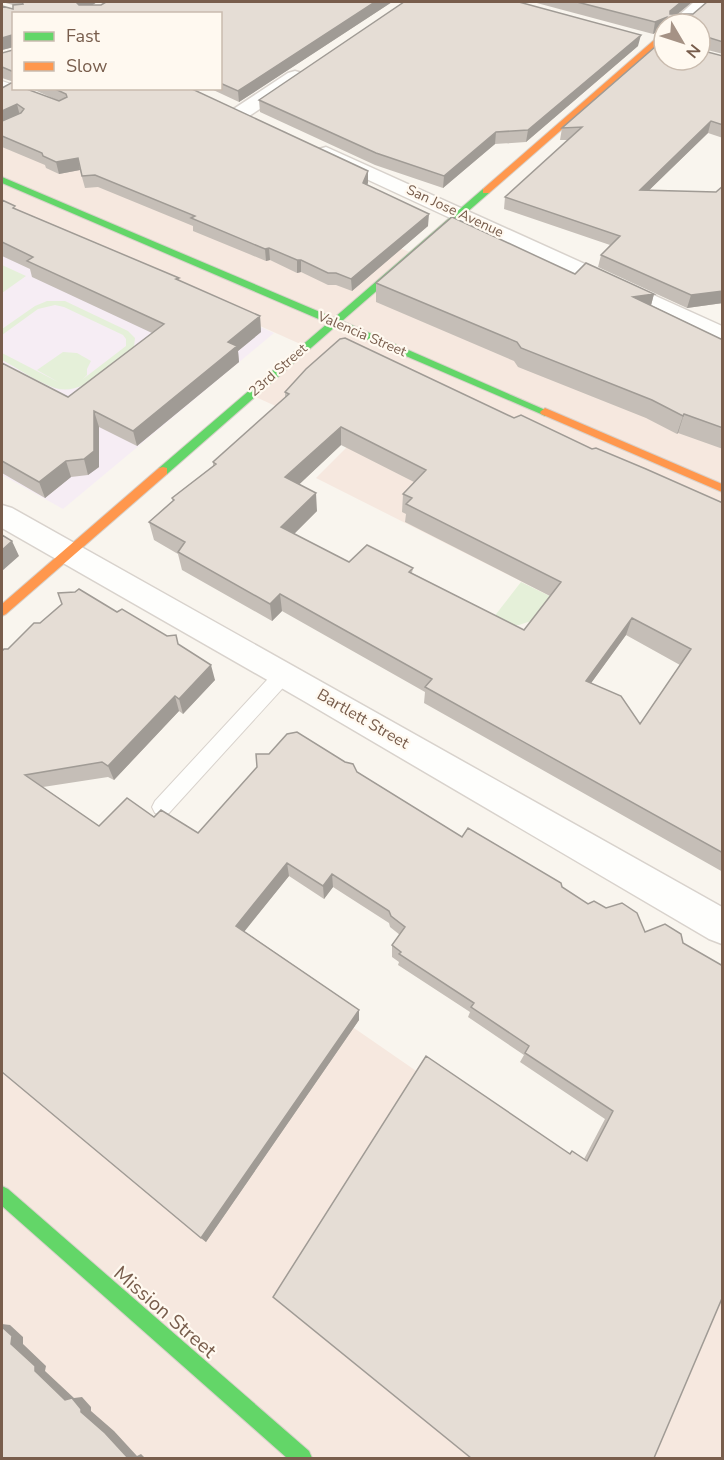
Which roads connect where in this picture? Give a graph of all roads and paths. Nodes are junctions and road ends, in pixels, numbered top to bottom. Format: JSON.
{"nodes":[{"id":1,"x":704,"y":2,"type":"edge"},
{"id":2,"x":692,"y":12,"type":"edge"},
{"id":3,"x":652,"y":42,"type":"edge"},
{"id":4,"x":308,"y":68,"type":"edge"},
{"id":5,"x":17,"y":90,"type":"edge"},
{"id":6,"x":42,"y":100,"type":"edge"},
{"id":7,"x":218,"y":104,"type":"edge"},
{"id":8,"x":239,"y":114,"type":"junction"},
{"id":9,"x":261,"y":124,"type":"edge"},
{"id":10,"x":305,"y":144,"type":"edge"},
{"id":11,"x":2,"y":180,"type":"edge"},
{"id":12,"x":459,"y":213,"type":"junction"},
{"id":13,"x":335,"y":321,"type":"junction"},
{"id":14,"x":723,"y":335,"type":"edge"},
{"id":15,"x":723,"y":488,"type":"edge"},
{"id":16,"x":2,"y":514,"type":"edge"},
{"id":17,"x":69,"y":553,"type":"junction"},
{"id":18,"x":2,"y":611,"type":"edge"},
{"id":19,"x":284,"y":674,"type":"junction"},
{"id":20,"x":162,"y":807,"type":"dead end"},
{"id":21,"x":723,"y":927,"type":"edge"},
{"id":22,"x":2,"y":1195,"type":"edge"},
{"id":23,"x":302,"y":1458,"type":"edge"}],
"edges":[{"from":1,"to":2,"type":"street"},
{"from":3,"to":12,"type":"street","name":"23rd Street"},
{"from":4,"to":8,"type":"street"},
{"from":5,"to":6,"type":"lane"},
{"from":7,"to":8,"type":"street"},
{"from":8,"to":9,"type":"street"},
{"from":10,"to":12,"type":"street","name":"San Jose Avenue"},
{"from":11,"to":13,"type":"street","name":"Valencia Street"},
{"from":12,"to":13,"type":"street","name":"23rd Street"},
{"from":12,"to":14,"type":"street","name":"San Jose Avenue"},
{"from":13,"to":15,"type":"street","name":"Valencia Street"},
{"from":13,"to":17,"type":"street","name":"23rd Street"},
{"from":16,"to":17,"type":"street","name":"Bartlett Street"},
{"from":17,"to":18,"type":"street","name":"23rd Street"},
{"from":17,"to":19,"type":"street","name":"Bartlett Street"},
{"from":19,"to":20,"type":"lane"},
{"from":19,"to":21,"type":"street","name":"Bartlett Street"},
{"from":22,"to":23,"type":"street","name":"Mission Street"}]}
